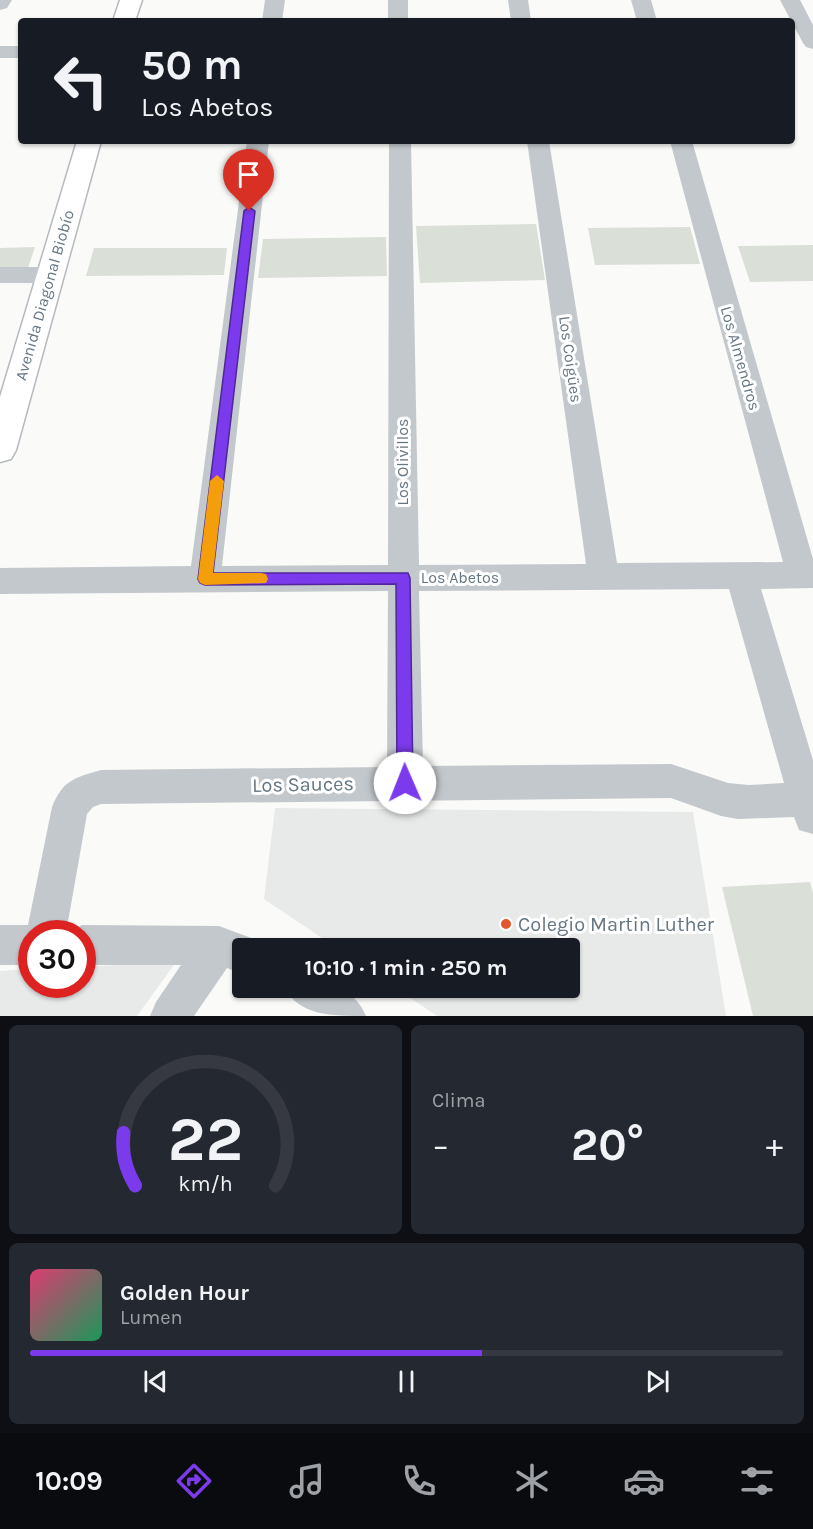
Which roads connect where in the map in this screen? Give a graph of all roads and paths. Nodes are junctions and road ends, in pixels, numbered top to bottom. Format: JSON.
{"nodes":[{"id":1,"x":2,"y":0,"type":"edge"},
{"id":2,"x":130,"y":0,"type":"edge"},
{"id":3,"x":275,"y":0,"type":"edge"},
{"id":4,"x":398,"y":0,"type":"edge"},
{"id":5,"x":518,"y":0,"type":"edge"},
{"id":6,"x":641,"y":0,"type":"edge"},
{"id":7,"x":790,"y":0,"type":"edge"},
{"id":8,"x":0,"y":4,"type":"edge"},
{"id":9,"x":125,"y":18,"type":"edge"},
{"id":10,"x":272,"y":18,"type":"edge"},
{"id":11,"x":398,"y":18,"type":"edge"},
{"id":12,"x":521,"y":18,"type":"edge"},
{"id":13,"x":646,"y":18,"type":"edge"},
{"id":14,"x":813,"y":42,"type":"edge"},
{"id":15,"x":795,"y":49,"type":"edge"},
{"id":16,"x":813,"y":49,"type":"edge"},
{"id":17,"x":0,"y":52,"type":"edge"},
{"id":18,"x":18,"y":52,"type":"edge"},
{"id":19,"x":88,"y":144,"type":"edge"},
{"id":20,"x":258,"y":144,"type":"edge"},
{"id":21,"x":400,"y":144,"type":"edge"},
{"id":22,"x":538,"y":144,"type":"edge"},
{"id":23,"x":682,"y":144,"type":"edge"},
{"id":24,"x":0,"y":275,"type":"edge"},
{"id":25,"x":50,"y":275,"type":"junction"},
{"id":26,"x":0,"y":450,"type":"edge"},
{"id":27,"x":741,"y":575,"type":"junction"},
{"id":28,"x":807,"y":575,"type":"edge"},
{"id":29,"x":603,"y":576,"type":"junction"},
{"id":30,"x":403,"y":578,"type":"junction"},
{"id":31,"x":205,"y":579,"type":"junction"},
{"id":32,"x":0,"y":580,"type":"edge"},
{"id":33,"x":405,"y":783,"type":"junction"},
{"id":34,"x":811,"y":805,"type":"edge"},
{"id":35,"x":48,"y":920,"type":"edge"},
{"id":36,"x":0,"y":945,"type":"edge"},
{"id":37,"x":18,"y":945,"type":"edge"},
{"id":38,"x":96,"y":945,"type":"edge"},
{"id":39,"x":231,"y":950,"type":"edge"},
{"id":40,"x":320,"y":998,"type":"edge"},
{"id":41,"x":170,"y":1016,"type":"edge"},
{"id":42,"x":346,"y":1016,"type":"edge"}],
"edges":[{"from":1,"to":8,"type":"street"},
{"from":2,"to":9,"type":"main road"},
{"from":3,"to":10,"type":"street"},
{"from":4,"to":11,"type":"street"},
{"from":5,"to":12,"type":"street"},
{"from":6,"to":13,"type":"street"},
{"from":7,"to":14,"type":"street"},
{"from":15,"to":16,"type":"street"},
{"from":17,"to":18,"type":"street"},
{"from":19,"to":25,"type":"main road","name":"Avenida Diagonal Biobío"},
{"from":20,"to":31,"type":"street"},
{"from":21,"to":30,"type":"street","name":"Los Olivillos"},
{"from":22,"to":29,"type":"street","name":"Los Coigües"},
{"from":23,"to":28,"type":"street","name":"Los Almendros"},
{"from":24,"to":25,"type":"street"},
{"from":25,"to":26,"type":"main road","name":"Avenida Diagonal Biobío"},
{"from":27,"to":28,"type":"street","name":"Los Abetos"},
{"from":27,"to":29,"type":"street","name":"Los Abetos"},
{"from":27,"to":34,"type":"street"},
{"from":29,"to":30,"type":"street","name":"Los Abetos"},
{"from":30,"to":31,"type":"street","name":"Los Abetos"},
{"from":30,"to":33,"type":"street","name":"Los Olivillos"},
{"from":31,"to":32,"type":"street","name":"Los Abetos"},
{"from":33,"to":34,"type":"street","name":"Los Sauces"},
{"from":33,"to":35,"type":"street","name":"Los Sauces"},
{"from":36,"to":37,"type":"street"},
{"from":38,"to":39,"type":"street"},
{"from":39,"to":41,"type":"street"},
{"from":40,"to":42,"type":"street"}]}
